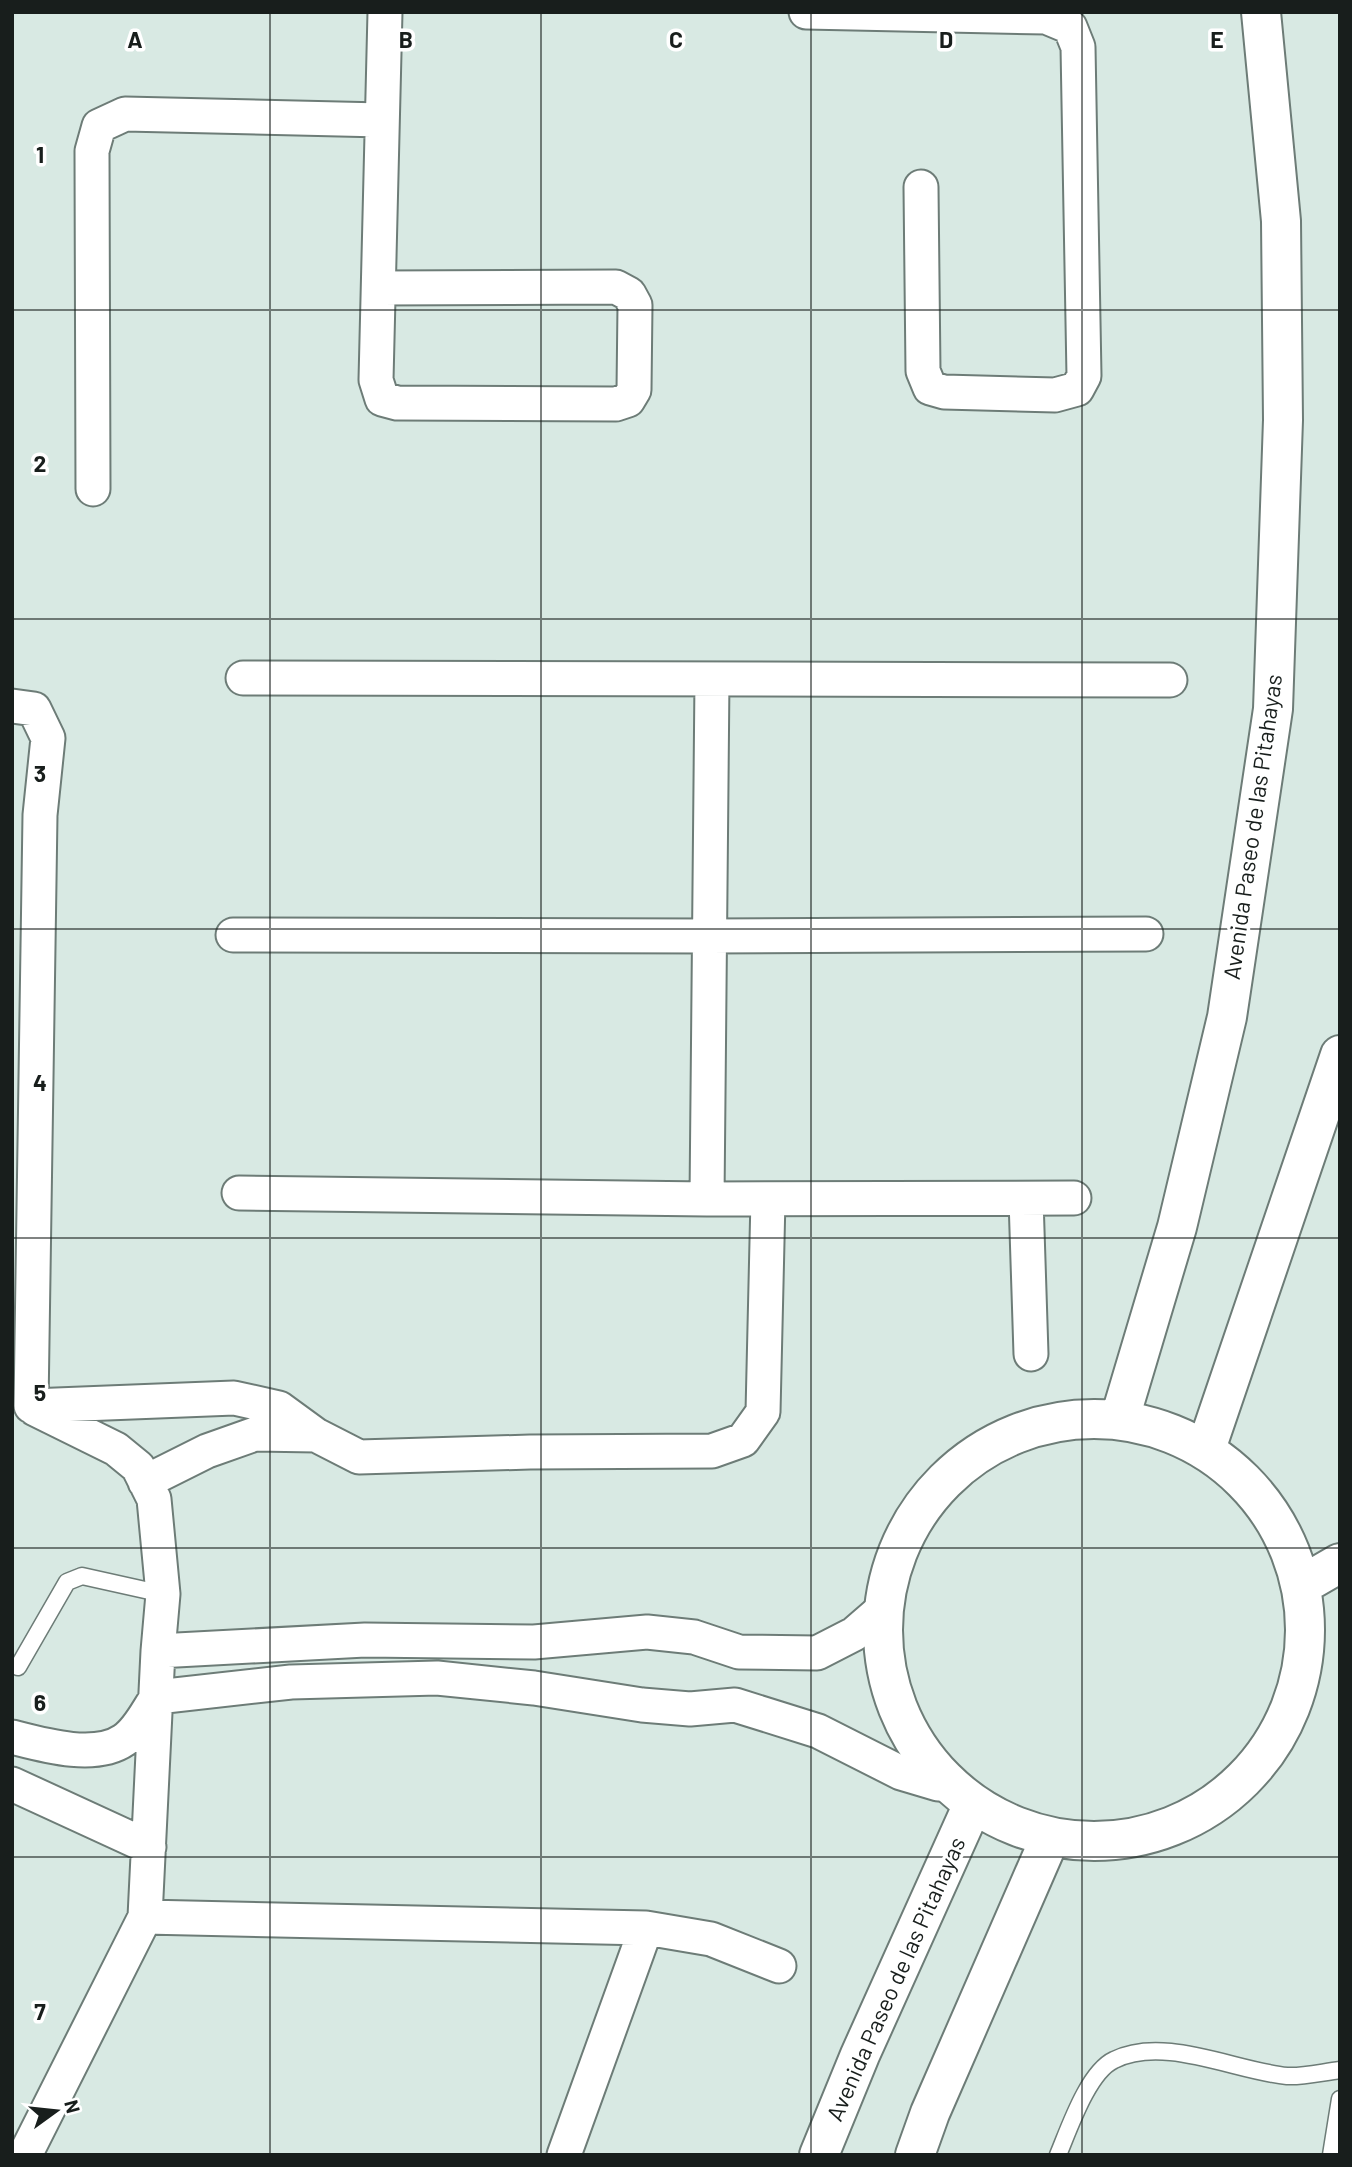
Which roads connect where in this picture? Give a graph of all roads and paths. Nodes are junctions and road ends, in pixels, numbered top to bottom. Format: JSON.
{"nodes":[{"id":1,"x":385,"y":12,"type":"edge"},
{"id":2,"x":806,"y":12,"type":"edge"},
{"id":3,"x":1261,"y":12,"type":"edge"},
{"id":4,"x":382,"y":120,"type":"junction"},
{"id":5,"x":921,"y":187,"type":"dead end"},
{"id":6,"x":379,"y":288,"type":"junction"},
{"id":7,"x":93,"y":489,"type":"dead end"},
{"id":8,"x":243,"y":678,"type":"dead end"},
{"id":9,"x":712,"y":679,"type":"junction"},
{"id":10,"x":1170,"y":680,"type":"dead end"},
{"id":11,"x":12,"y":706,"type":"edge"},
{"id":12,"x":1146,"y":934,"type":"dead end"},
{"id":13,"x":233,"y":936,"type":"dead end"},
{"id":14,"x":709,"y":936,"type":"junction"},
{"id":15,"x":24,"y":1049,"type":"edge"},
{"id":16,"x":1340,"y":1055,"type":"edge"},
{"id":17,"x":239,"y":1194,"type":"dead end"},
{"id":18,"x":1074,"y":1198,"type":"dead end"},
{"id":19,"x":707,"y":1199,"type":"junction"},
{"id":20,"x":768,"y":1199,"type":"junction"},
{"id":21,"x":1026,"y":1199,"type":"junction"},
{"id":22,"x":1031,"y":1354,"type":"dead end"},
{"id":23,"x":21,"y":1406,"type":"edge"},
{"id":24,"x":1119,"y":1418,"type":"junction"},
{"id":25,"x":316,"y":1435,"type":"junction"},
{"id":26,"x":1206,"y":1448,"type":"junction"},
{"id":27,"x":145,"y":1482,"type":"junction"},
{"id":28,"x":1340,"y":1563,"type":"edge"},
{"id":29,"x":1302,"y":1584,"type":"junction"},
{"id":30,"x":163,"y":1594,"type":"junction"},
{"id":31,"x":884,"y":1608,"type":"junction"},
{"id":32,"x":158,"y":1651,"type":"junction"},
{"id":33,"x":738,"y":1652,"type":"junction"},
{"id":34,"x":18,"y":1667,"type":"dead end"},
{"id":35,"x":157,"y":1697,"type":"junction"},
{"id":36,"x":736,"y":1704,"type":"junction"},
{"id":37,"x":12,"y":1737,"type":"edge"},
{"id":38,"x":12,"y":1784,"type":"edge"},
{"id":39,"x":938,"y":1784,"type":"junction"},
{"id":40,"x":973,"y":1804,"type":"junction"},
{"id":41,"x":1050,"y":1838,"type":"junction"},
{"id":42,"x":149,"y":1847,"type":"junction"},
{"id":43,"x":145,"y":1917,"type":"junction"},
{"id":44,"x":646,"y":1928,"type":"junction"},
{"id":45,"x":779,"y":1966,"type":"dead end"},
{"id":46,"x":1340,"y":2070,"type":"edge"},
{"id":47,"x":1340,"y":2099,"type":"edge"},
{"id":48,"x":25,"y":2155,"type":"edge"},
{"id":49,"x":564,"y":2155,"type":"edge"},
{"id":50,"x":819,"y":2155,"type":"edge"},
{"id":51,"x":915,"y":2155,"type":"edge"},
{"id":52,"x":1058,"y":2155,"type":"edge"},
{"id":53,"x":1331,"y":2155,"type":"edge"}],
"edges":[{"from":1,"to":4,"type":"street"},
{"from":2,"to":5,"type":"street"},
{"from":3,"to":24,"type":"street","name":"Avenida Paseo de las Pitahayas"},
{"from":4,"to":6,"type":"street"},
{"from":4,"to":7,"type":"street"},
{"from":6,"to":6,"type":"street"},
{"from":8,"to":9,"type":"street"},
{"from":9,"to":10,"type":"street"},
{"from":9,"to":14,"type":"street"},
{"from":11,"to":15,"type":"street"},
{"from":12,"to":14,"type":"street"},
{"from":13,"to":14,"type":"street"},
{"from":14,"to":19,"type":"street"},
{"from":15,"to":23,"type":"street"},
{"from":16,"to":26,"type":"street"},
{"from":17,"to":19,"type":"street"},
{"from":18,"to":21,"type":"street"},
{"from":19,"to":20,"type":"street"},
{"from":20,"to":21,"type":"street"},
{"from":20,"to":25,"type":"street"},
{"from":21,"to":22,"type":"street"},
{"from":23,"to":25,"type":"street"},
{"from":23,"to":27,"type":"street"},
{"from":24,"to":26,"type":"street"},
{"from":24,"to":31,"type":"street"},
{"from":25,"to":27,"type":"street"},
{"from":26,"to":29,"type":"street"},
{"from":27,"to":30,"type":"street"},
{"from":28,"to":29,"type":"street"},
{"from":29,"to":41,"type":"street"},
{"from":30,"to":32,"type":"street"},
{"from":30,"to":34,"type":"lane"},
{"from":31,"to":33,"type":"street"},
{"from":31,"to":39,"type":"street"},
{"from":32,"to":33,"type":"street"},
{"from":32,"to":35,"type":"street"},
{"from":33,"to":36,"type":"street"},
{"from":35,"to":36,"type":"street"},
{"from":35,"to":37,"type":"street"},
{"from":35,"to":42,"type":"street"},
{"from":36,"to":39,"type":"street"},
{"from":38,"to":42,"type":"street"},
{"from":39,"to":40,"type":"street"},
{"from":40,"to":41,"type":"street"},
{"from":40,"to":50,"type":"street","name":"Avenida Paseo de las Pitahayas"},
{"from":41,"to":51,"type":"street"},
{"from":42,"to":43,"type":"street"},
{"from":43,"to":44,"type":"street"},
{"from":43,"to":48,"type":"street"},
{"from":44,"to":45,"type":"street"},
{"from":44,"to":49,"type":"street"},
{"from":46,"to":52,"type":"lane"},
{"from":47,"to":53,"type":"lane"}]}
